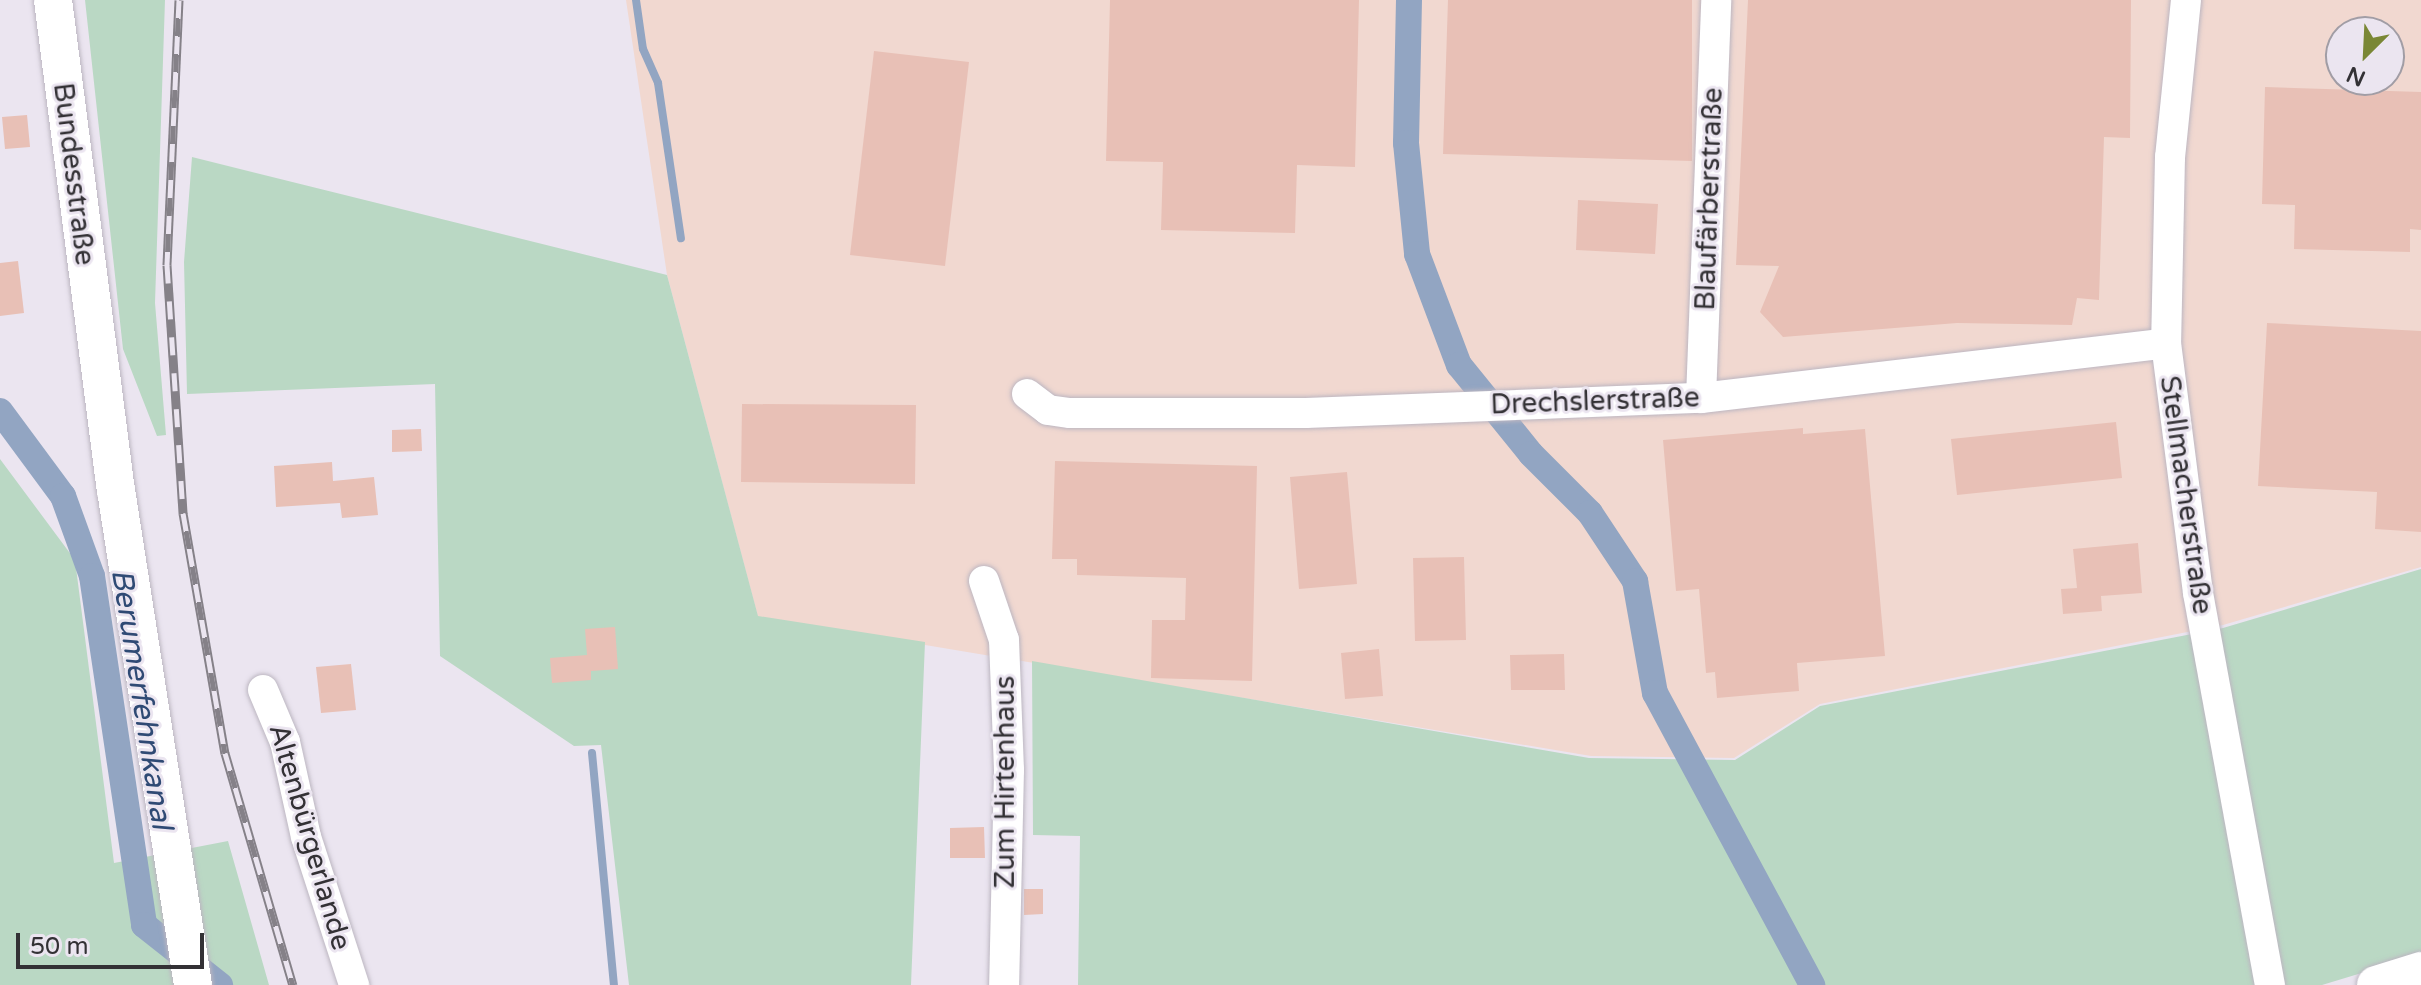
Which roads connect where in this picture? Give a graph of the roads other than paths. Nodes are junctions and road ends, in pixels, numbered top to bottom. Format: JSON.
{"nodes":[{"id":1,"x":53,"y":0,"type":"edge"},
{"id":2,"x":1716,"y":0,"type":"edge"},
{"id":3,"x":2186,"y":0,"type":"edge"},
{"id":4,"x":2166,"y":343,"type":"junction"},
{"id":5,"x":1027,"y":394,"type":"dead end"},
{"id":6,"x":1701,"y":398,"type":"junction"},
{"id":7,"x":984,"y":581,"type":"dead end"},
{"id":8,"x":263,"y":690,"type":"dead end"},
{"id":9,"x":2421,"y":971,"type":"edge"},
{"id":10,"x":193,"y":985,"type":"edge"},
{"id":11,"x":354,"y":985,"type":"edge"},
{"id":12,"x":1004,"y":985,"type":"edge"},
{"id":13,"x":2270,"y":985,"type":"edge"},
{"id":14,"x":2376,"y":985,"type":"edge"}],
"edges":[{"from":1,"to":10,"type":"main road","name":"Bundesstraße"},
{"from":2,"to":6,"type":"street","name":"Blaufärberstraße"},
{"from":3,"to":4,"type":"street","name":"Stellmacherstraße"},
{"from":4,"to":6,"type":"street","name":"Drechslerstraße"},
{"from":4,"to":13,"type":"street","name":"Stellmacherstraße"},
{"from":5,"to":6,"type":"street","name":"Drechslerstraße"},
{"from":7,"to":12,"type":"street","name":"Zum Hirtenhaus"},
{"from":8,"to":11,"type":"street","name":"Altenbürgerlande"},
{"from":9,"to":14,"type":"main road"}]}
